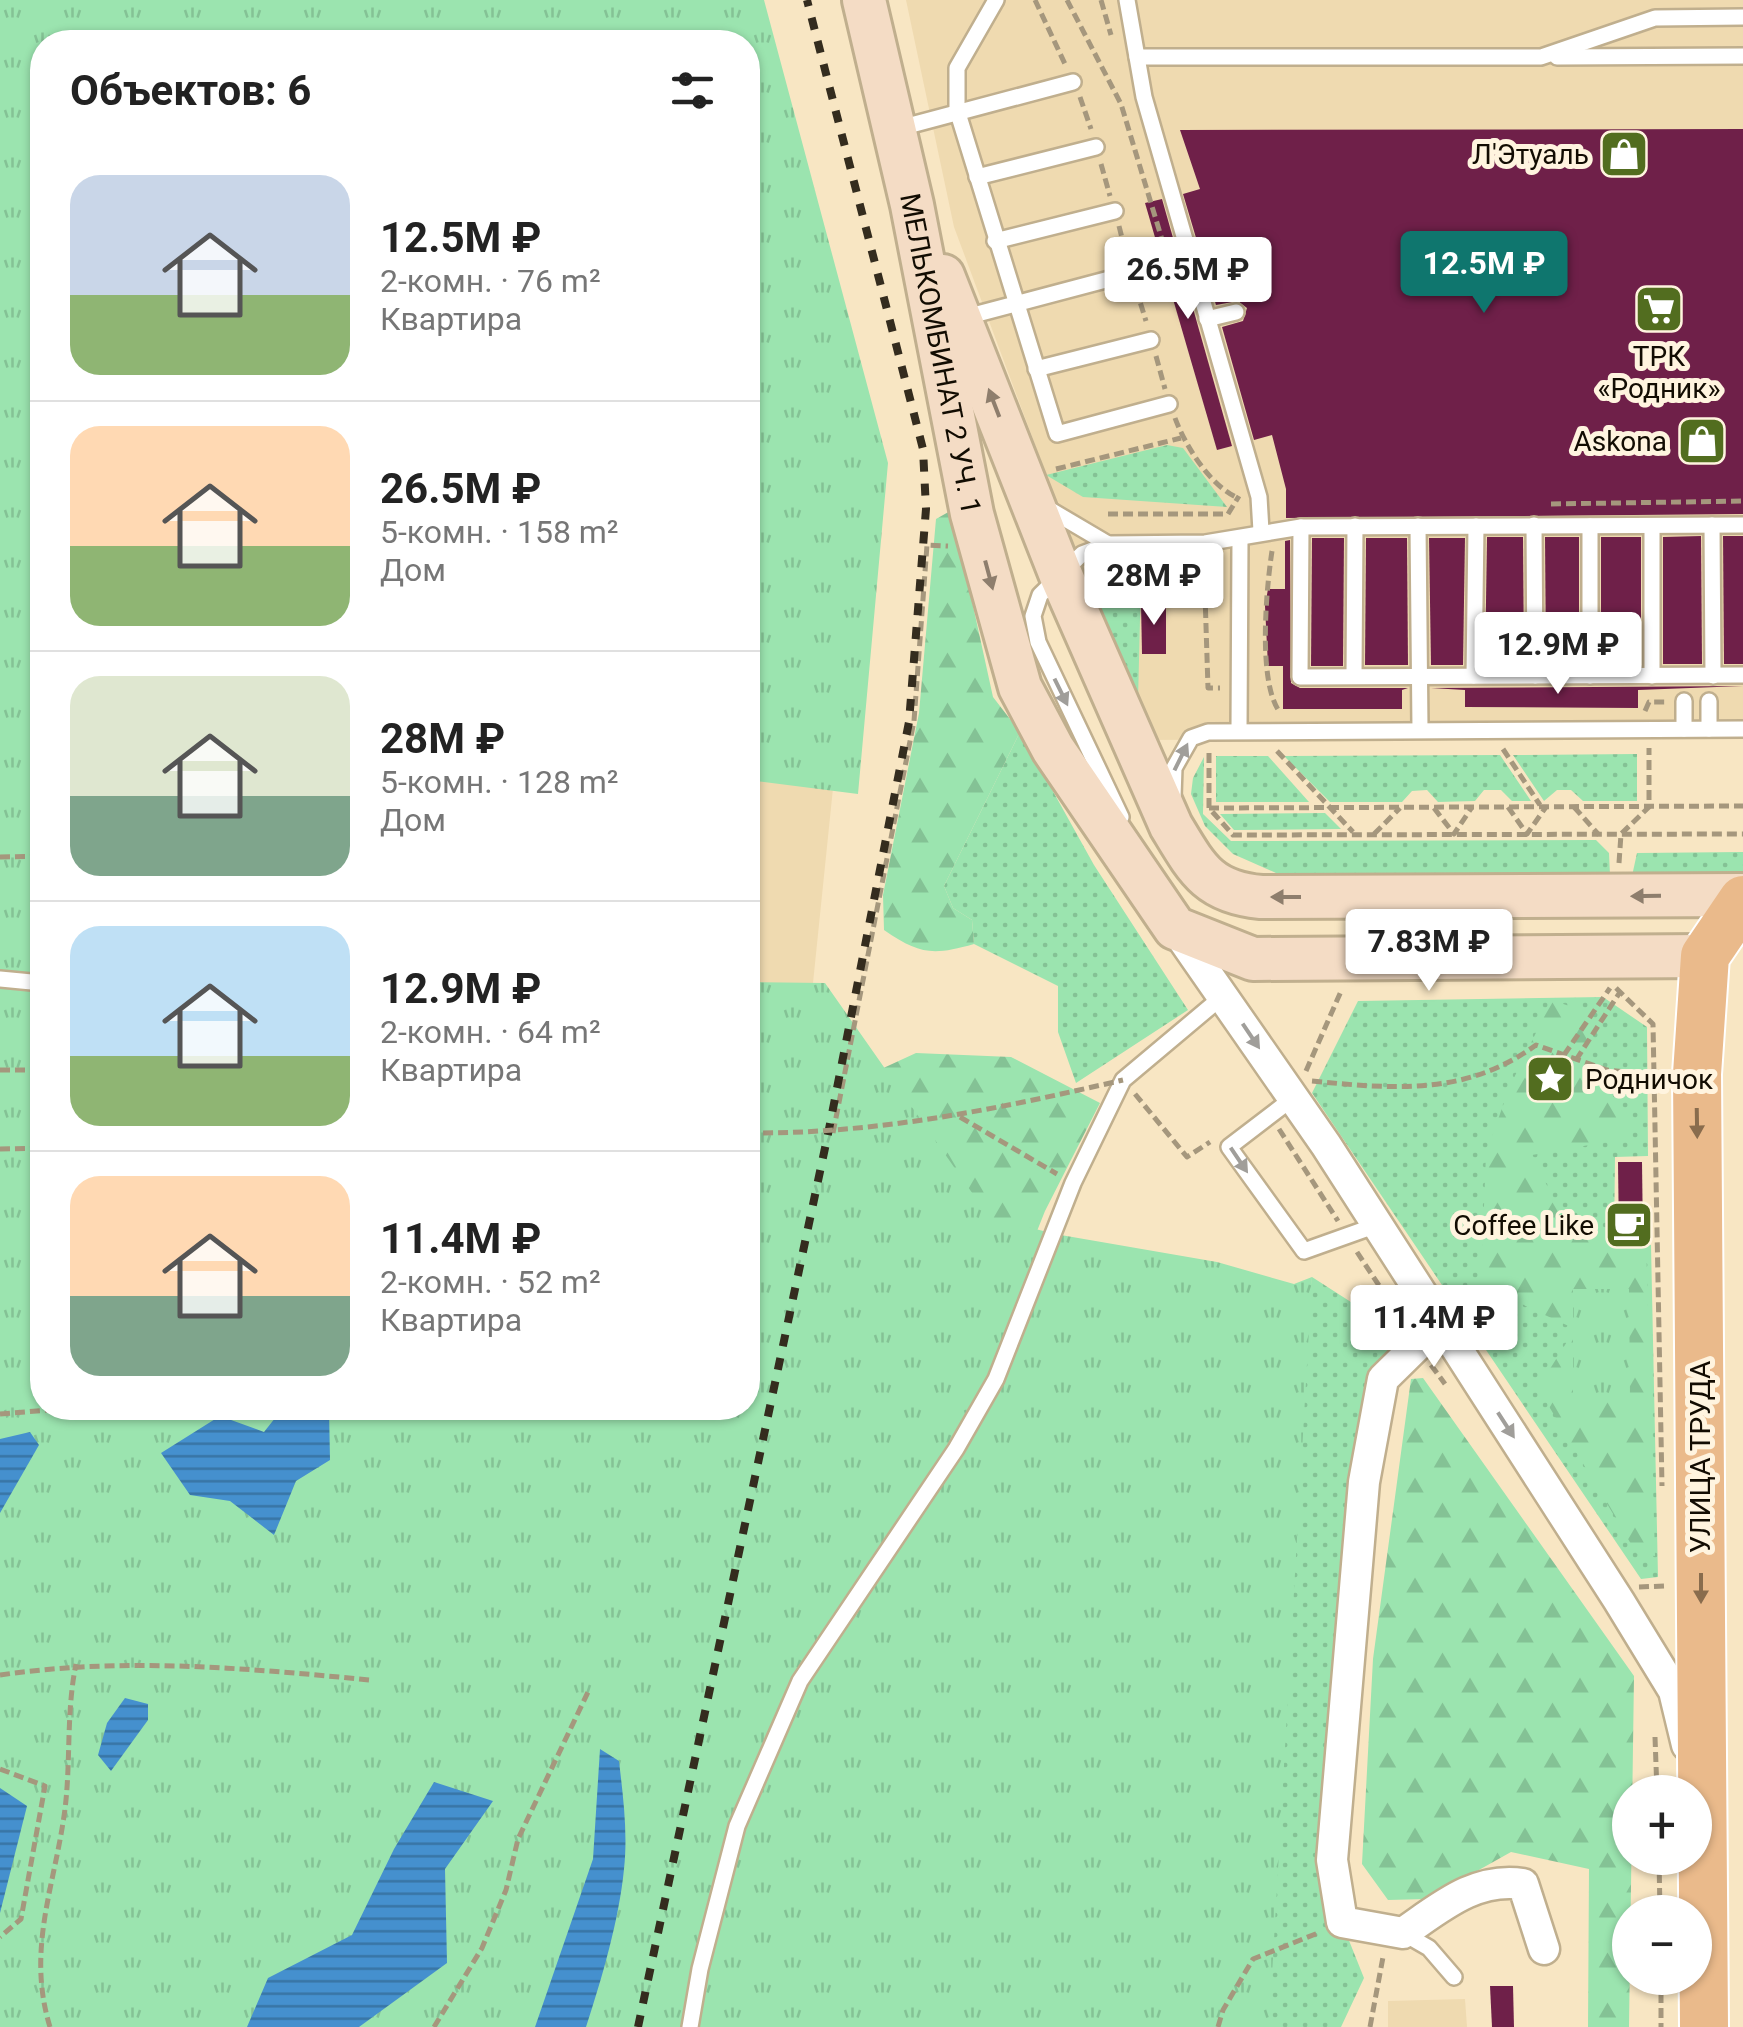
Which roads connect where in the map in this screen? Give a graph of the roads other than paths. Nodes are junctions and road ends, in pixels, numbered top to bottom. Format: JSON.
{"nodes":[{"id":1,"x":864,"y":0,"type":"edge"},
{"id":2,"x":996,"y":0,"type":"edge"},
{"id":3,"x":1127,"y":0,"type":"edge"},
{"id":4,"x":1743,"y":17,"type":"edge"},
{"id":5,"x":1743,"y":56,"type":"edge"},
{"id":6,"x":1137,"y":57,"type":"junction"},
{"id":7,"x":1541,"y":57,"type":"junction"},
{"id":8,"x":1073,"y":82,"type":"dead end"},
{"id":9,"x":957,"y":110,"type":"junction"},
{"id":10,"x":893,"y":130,"type":"junction"},
{"id":11,"x":1096,"y":147,"type":"dead end"},
{"id":12,"x":976,"y":177,"type":"junction"},
{"id":13,"x":912,"y":206,"type":"junction"},
{"id":14,"x":1114,"y":211,"type":"dead end"},
{"id":15,"x":996,"y":241,"type":"junction"},
{"id":16,"x":1132,"y":274,"type":"dead end"},
{"id":17,"x":1015,"y":304,"type":"junction"},
{"id":18,"x":1236,"y":312,"type":"dead end"},
{"id":19,"x":962,"y":318,"type":"junction"},
{"id":20,"x":1207,"y":320,"type":"junction"},
{"id":21,"x":1151,"y":340,"type":"dead end"},
{"id":22,"x":1036,"y":368,"type":"junction"},
{"id":23,"x":1170,"y":404,"type":"dead end"},
{"id":24,"x":1038,"y":483,"type":"junction"},
{"id":25,"x":1534,"y":525,"type":"junction"},
{"id":26,"x":1712,"y":525,"type":"junction"},
{"id":27,"x":1743,"y":525,"type":"edge"},
{"id":28,"x":1301,"y":526,"type":"junction"},
{"id":29,"x":1355,"y":526,"type":"junction"},
{"id":30,"x":1418,"y":526,"type":"junction"},
{"id":31,"x":1476,"y":526,"type":"junction"},
{"id":32,"x":1590,"y":526,"type":"junction"},
{"id":33,"x":1652,"y":526,"type":"junction"},
{"id":34,"x":1261,"y":532,"type":"junction"},
{"id":35,"x":1240,"y":540,"type":"junction"},
{"id":36,"x":1108,"y":544,"type":"junction"},
{"id":37,"x":1080,"y":574,"type":"junction"},
{"id":38,"x":1354,"y":676,"type":"junction"},
{"id":39,"x":1419,"y":676,"type":"junction"},
{"id":40,"x":1474,"y":676,"type":"junction"},
{"id":41,"x":1535,"y":676,"type":"junction"},
{"id":42,"x":1590,"y":676,"type":"junction"},
{"id":43,"x":1652,"y":676,"type":"junction"},
{"id":44,"x":1713,"y":676,"type":"junction"},
{"id":45,"x":1743,"y":676,"type":"edge"},
{"id":46,"x":1709,"y":701,"type":"dead end"},
{"id":47,"x":1684,"y":702,"type":"dead end"},
{"id":48,"x":1684,"y":728,"type":"junction"},
{"id":49,"x":1709,"y":728,"type":"junction"},
{"id":50,"x":1743,"y":728,"type":"edge"},
{"id":51,"x":1239,"y":729,"type":"junction"},
{"id":52,"x":1420,"y":729,"type":"junction"},
{"id":53,"x":1190,"y":817,"type":"junction"},
{"id":54,"x":1743,"y":897,"type":"edge"},
{"id":55,"x":1175,"y":928,"type":"junction"},
{"id":56,"x":1724,"y":956,"type":"edge"},
{"id":57,"x":0,"y":979,"type":"edge"},
{"id":58,"x":30,"y":982,"type":"edge"},
{"id":59,"x":1224,"y":996,"type":"junction"},
{"id":60,"x":1302,"y":1092,"type":"junction"},
{"id":61,"x":1377,"y":1226,"type":"junction"},
{"id":62,"x":1440,"y":1323,"type":"junction"},
{"id":63,"x":1695,"y":1775,"type":"edge"},
{"id":64,"x":1703,"y":1775,"type":"edge"},
{"id":65,"x":1703,"y":1875,"type":"edge"},
{"id":66,"x":1403,"y":1933,"type":"junction"},
{"id":67,"x":1544,"y":1949,"type":"dead end"},
{"id":68,"x":1454,"y":1977,"type":"dead end"},
{"id":69,"x":690,"y":2027,"type":"edge"},
{"id":70,"x":1704,"y":2027,"type":"edge"}],
"edges":[{"from":1,"to":10,"type":"street"},
{"from":2,"to":9,"type":"lane"},
{"from":3,"to":6,"type":"lane"},
{"from":4,"to":7,"type":"lane"},
{"from":5,"to":7,"type":"lane"},
{"from":6,"to":7,"type":"lane"},
{"from":6,"to":20,"type":"lane"},
{"from":8,"to":9,"type":"lane"},
{"from":9,"to":10,"type":"lane"},
{"from":9,"to":12,"type":"lane"},
{"from":10,"to":13,"type":"street"},
{"from":11,"to":12,"type":"lane"},
{"from":12,"to":15,"type":"lane"},
{"from":13,"to":19,"type":"street","name":"МЕЛЬКОМБИНАТ 2 УЧ. 1"},
{"from":13,"to":55,"type":"street","name":"МЕЛЬКОМБИНАТ 2 УЧ. 1","one_way":true},
{"from":14,"to":15,"type":"lane"},
{"from":15,"to":17,"type":"lane"},
{"from":16,"to":17,"type":"lane"},
{"from":17,"to":19,"type":"lane"},
{"from":17,"to":22,"type":"lane"},
{"from":18,"to":20,"type":"lane"},
{"from":24,"to":19,"type":"street","name":"МЕЛЬКОМБИНАТ 2 УЧ. 1","one_way":true},
{"from":20,"to":34,"type":"lane"},
{"from":21,"to":22,"type":"lane"},
{"from":22,"to":23,"type":"lane"},
{"from":24,"to":36,"type":"lane"},
{"from":24,"to":37,"type":"street","name":"МЕЛЬКОМБИНАТ 2 УЧ. 1"},
{"from":25,"to":31,"type":"lane"},
{"from":25,"to":32,"type":"lane"},
{"from":25,"to":41,"type":"lane"},
{"from":26,"to":27,"type":"lane"},
{"from":26,"to":33,"type":"lane"},
{"from":26,"to":44,"type":"lane"},
{"from":28,"to":29,"type":"lane"},
{"from":28,"to":34,"type":"lane"},
{"from":28,"to":38,"type":"lane"},
{"from":29,"to":30,"type":"lane"},
{"from":29,"to":38,"type":"lane"},
{"from":30,"to":31,"type":"lane"},
{"from":30,"to":39,"type":"lane"},
{"from":31,"to":40,"type":"lane"},
{"from":32,"to":33,"type":"lane"},
{"from":32,"to":42,"type":"lane"},
{"from":33,"to":43,"type":"lane"},
{"from":34,"to":35,"type":"lane"},
{"from":35,"to":36,"type":"lane"},
{"from":35,"to":51,"type":"lane"},
{"from":36,"to":37,"type":"lane"},
{"from":37,"to":53,"type":"street","name":"МЕЛЬКОМБИНАТ 2 УЧ. 1"},
{"from":37,"to":55,"type":"lane","one_way":true},
{"from":38,"to":39,"type":"lane"},
{"from":39,"to":40,"type":"lane"},
{"from":39,"to":52,"type":"lane"},
{"from":40,"to":41,"type":"lane"},
{"from":41,"to":42,"type":"lane"},
{"from":42,"to":43,"type":"lane"},
{"from":43,"to":44,"type":"lane"},
{"from":44,"to":45,"type":"lane"},
{"from":46,"to":49,"type":"lane"},
{"from":47,"to":48,"type":"lane"},
{"from":48,"to":49,"type":"lane"},
{"from":48,"to":52,"type":"lane"},
{"from":49,"to":50,"type":"lane"},
{"from":51,"to":52,"type":"lane"},
{"from":53,"to":51,"type":"lane","one_way":true},
{"from":54,"to":53,"type":"street","name":"МЕЛЬКОМБИНАТ 2 УЧ. 1","one_way":true},
{"from":54,"to":56,"type":"main road"},
{"from":55,"to":56,"type":"street"},
{"from":55,"to":59,"type":"street"},
{"from":56,"to":64,"type":"main road","name":"УЛИЦА ТРУДА","one_way":true},
{"from":57,"to":58,"type":"lane"},
{"from":59,"to":60,"type":"street","one_way":true},
{"from":59,"to":69,"type":"lane"},
{"from":60,"to":61,"type":"street"},
{"from":60,"to":61,"type":"lane","one_way":true},
{"from":61,"to":62,"type":"street"},
{"from":62,"to":63,"type":"street","one_way":true},
{"from":62,"to":66,"type":"street"},
{"from":65,"to":70,"type":"main road","name":"УЛИЦА ТРУДА"},
{"from":66,"to":67,"type":"street"},
{"from":66,"to":68,"type":"lane"}]}
